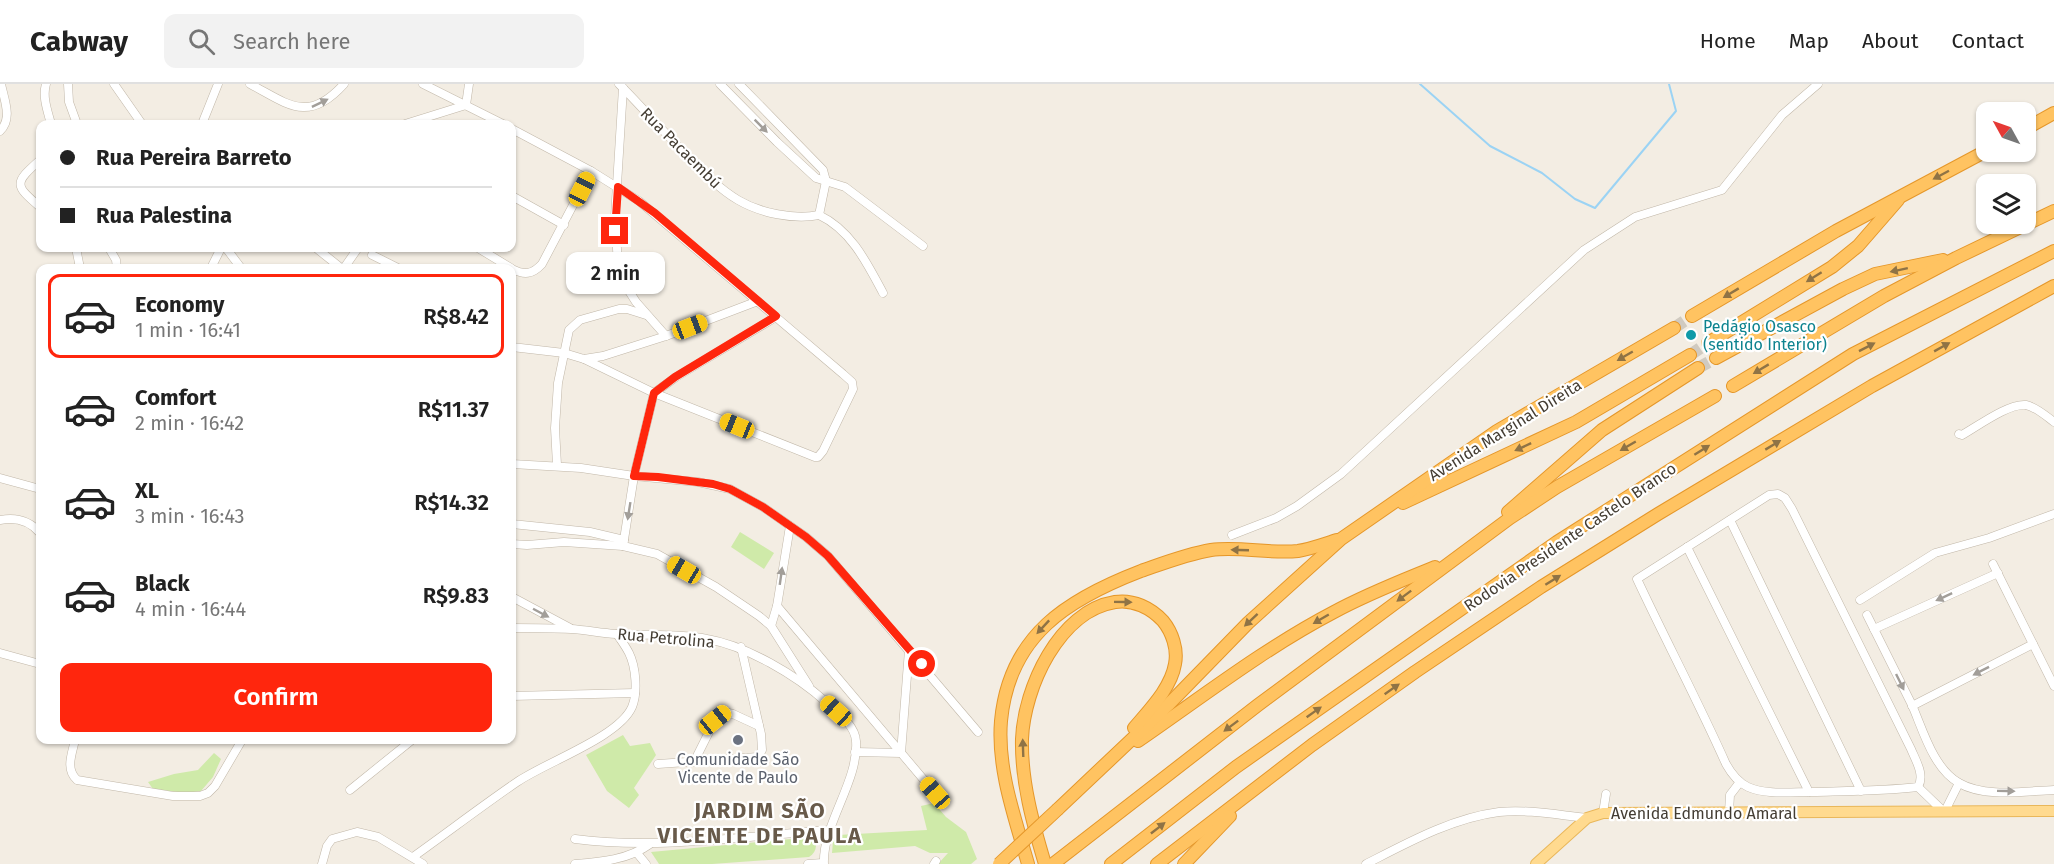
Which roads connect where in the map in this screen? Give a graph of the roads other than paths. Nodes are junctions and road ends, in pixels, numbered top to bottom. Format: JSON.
{"nodes":[{"id":1,"x":1,"y":84,"type":"edge"},
{"id":2,"x":46,"y":84,"type":"edge"},
{"id":3,"x":68,"y":84,"type":"edge"},
{"id":4,"x":114,"y":84,"type":"edge"},
{"id":5,"x":218,"y":84,"type":"edge"},
{"id":6,"x":250,"y":84,"type":"edge"},
{"id":7,"x":344,"y":84,"type":"edge"},
{"id":8,"x":423,"y":84,"type":"edge"},
{"id":9,"x":469,"y":84,"type":"edge"},
{"id":10,"x":720,"y":84,"type":"edge"},
{"id":11,"x":739,"y":84,"type":"edge"},
{"id":12,"x":1818,"y":84,"type":"edge"},
{"id":13,"x":621,"y":86,"type":"edge"},
{"id":14,"x":466,"y":105,"type":"junction"},
{"id":15,"x":2054,"y":114,"type":"edge"},
{"id":16,"x":50,"y":120,"type":"edge"},
{"id":17,"x":76,"y":120,"type":"edge"},
{"id":18,"x":139,"y":120,"type":"edge"},
{"id":19,"x":204,"y":120,"type":"edge"},
{"id":20,"x":418,"y":120,"type":"edge"},
{"id":21,"x":495,"y":120,"type":"edge"},
{"id":22,"x":2036,"y":123,"type":"edge"},
{"id":23,"x":0,"y":131,"type":"edge"},
{"id":24,"x":516,"y":131,"type":"edge"},
{"id":25,"x":1976,"y":156,"type":"edge"},
{"id":26,"x":36,"y":164,"type":"edge"},
{"id":27,"x":591,"y":171,"type":"junction"},
{"id":28,"x":826,"y":181,"type":"junction"},
{"id":29,"x":618,"y":187,"type":"junction"},
{"id":30,"x":1902,"y":195,"type":"junction"},
{"id":31,"x":516,"y":198,"type":"edge"},
{"id":32,"x":36,"y":204,"type":"edge"},
{"id":33,"x":2054,"y":211,"type":"edge"},
{"id":34,"x":819,"y":215,"type":"junction"},
{"id":35,"x":564,"y":225,"type":"junction"},
{"id":36,"x":923,"y":246,"type":"dead end"},
{"id":37,"x":2054,"y":251,"type":"edge"},
{"id":38,"x":321,"y":252,"type":"edge"},
{"id":39,"x":355,"y":252,"type":"edge"},
{"id":40,"x":484,"y":252,"type":"edge"},
{"id":41,"x":372,"y":255,"type":"dead end"},
{"id":42,"x":1956,"y":258,"type":"junction"},
{"id":43,"x":337,"y":264,"type":"edge"},
{"id":44,"x":345,"y":264,"type":"edge"},
{"id":45,"x":390,"y":264,"type":"edge"},
{"id":46,"x":503,"y":264,"type":"edge"},
{"id":47,"x":516,"y":271,"type":"edge"},
{"id":48,"x":2054,"y":286,"type":"edge"},
{"id":49,"x":883,"y":293,"type":"dead end"},
{"id":50,"x":758,"y":301,"type":"junction"},
{"id":51,"x":646,"y":315,"type":"junction"},
{"id":52,"x":776,"y":316,"type":"junction"},
{"id":53,"x":1692,"y":316,"type":"tunnel mouth"},
{"id":54,"x":1674,"y":328,"type":"tunnel mouth"},
{"id":55,"x":666,"y":336,"type":"junction"},
{"id":56,"x":1708,"y":343,"type":"tunnel mouth"},
{"id":57,"x":516,"y":347,"type":"edge"},
{"id":58,"x":564,"y":353,"type":"junction"},
{"id":59,"x":1690,"y":355,"type":"tunnel mouth"},
{"id":60,"x":1716,"y":358,"type":"tunnel mouth"},
{"id":61,"x":584,"y":359,"type":"junction"},
{"id":62,"x":1698,"y":368,"type":"tunnel mouth"},
{"id":63,"x":1733,"y":386,"type":"dead end"},
{"id":64,"x":654,"y":393,"type":"junction"},
{"id":65,"x":1715,"y":396,"type":"dead end"},
{"id":66,"x":2054,"y":422,"type":"edge"},
{"id":67,"x":1959,"y":434,"type":"dead end"},
{"id":68,"x":516,"y":464,"type":"edge"},
{"id":69,"x":557,"y":465,"type":"junction"},
{"id":70,"x":634,"y":476,"type":"junction"},
{"id":71,"x":0,"y":478,"type":"edge"},
{"id":72,"x":36,"y":488,"type":"edge"},
{"id":73,"x":2054,"y":514,"type":"edge"},
{"id":74,"x":1370,"y":519,"type":"junction"},
{"id":75,"x":0,"y":520,"type":"edge"},
{"id":76,"x":1730,"y":520,"type":"junction"},
{"id":77,"x":516,"y":524,"type":"edge"},
{"id":78,"x":790,"y":526,"type":"junction"},
{"id":79,"x":565,"y":529,"type":"junction"},
{"id":80,"x":36,"y":530,"type":"edge"},
{"id":81,"x":1232,"y":535,"type":"dead end"},
{"id":82,"x":1341,"y":539,"type":"junction"},
{"id":83,"x":564,"y":542,"type":"junction"},
{"id":84,"x":624,"y":543,"type":"junction"},
{"id":85,"x":516,"y":544,"type":"edge"},
{"id":86,"x":1687,"y":547,"type":"junction"},
{"id":87,"x":1455,"y":558,"type":"junction"},
{"id":88,"x":1993,"y":564,"type":"dead end"},
{"id":89,"x":1998,"y":573,"type":"junction"},
{"id":90,"x":516,"y":599,"type":"edge"},
{"id":91,"x":1860,"y":600,"type":"dead end"},
{"id":92,"x":777,"y":606,"type":"junction"},
{"id":93,"x":1867,"y":615,"type":"dead end"},
{"id":94,"x":771,"y":627,"type":"junction"},
{"id":95,"x":516,"y":628,"type":"edge"},
{"id":96,"x":571,"y":629,"type":"junction"},
{"id":97,"x":1874,"y":629,"type":"junction"},
{"id":98,"x":617,"y":634,"type":"junction"},
{"id":99,"x":2033,"y":644,"type":"junction"},
{"id":100,"x":741,"y":647,"type":"junction"},
{"id":101,"x":909,"y":650,"type":"junction"},
{"id":102,"x":0,"y":653,"type":"edge"},
{"id":103,"x":36,"y":663,"type":"edge"},
{"id":104,"x":2054,"y":686,"type":"edge"},
{"id":105,"x":810,"y":687,"type":"junction"},
{"id":106,"x":635,"y":693,"type":"junction"},
{"id":107,"x":516,"y":696,"type":"edge"},
{"id":108,"x":1912,"y":706,"type":"junction"},
{"id":109,"x":759,"y":726,"type":"junction"},
{"id":110,"x":978,"y":732,"type":"dead end"},
{"id":111,"x":74,"y":744,"type":"edge"},
{"id":112,"x":240,"y":744,"type":"edge"},
{"id":113,"x":407,"y":744,"type":"edge"},
{"id":114,"x":855,"y":752,"type":"junction"},
{"id":115,"x":901,"y":753,"type":"junction"},
{"id":116,"x":694,"y":762,"type":"junction"},
{"id":117,"x":658,"y":764,"type":"dead end"},
{"id":118,"x":1103,"y":766,"type":"junction"},
{"id":119,"x":1740,"y":782,"type":"junction"},
{"id":120,"x":1959,"y":783,"type":"junction"},
{"id":121,"x":1260,"y":785,"type":"junction"},
{"id":122,"x":1918,"y":786,"type":"junction"},
{"id":123,"x":351,"y":790,"type":"dead end"},
{"id":124,"x":2054,"y":790,"type":"edge"},
{"id":125,"x":1862,"y":791,"type":"junction"},
{"id":126,"x":1809,"y":792,"type":"junction"},
{"id":127,"x":935,"y":793,"type":"dead end"},
{"id":128,"x":1606,"y":794,"type":"dead end"},
{"id":129,"x":2054,"y":810,"type":"edge"},
{"id":130,"x":1943,"y":811,"type":"junction"},
{"id":131,"x":1729,"y":812,"type":"junction"},
{"id":132,"x":1604,"y":813,"type":"junction"},
{"id":133,"x":1587,"y":818,"type":"junction"},
{"id":134,"x":830,"y":830,"type":"junction"},
{"id":135,"x":575,"y":839,"type":"dead end"},
{"id":136,"x":651,"y":843,"type":"junction"},
{"id":137,"x":637,"y":853,"type":"junction"},
{"id":138,"x":413,"y":857,"type":"junction"},
{"id":139,"x":322,"y":864,"type":"edge"},
{"id":140,"x":423,"y":864,"type":"edge"},
{"id":141,"x":574,"y":864,"type":"edge"},
{"id":142,"x":646,"y":864,"type":"edge"},
{"id":143,"x":808,"y":864,"type":"edge"},
{"id":144,"x":824,"y":864,"type":"edge"},
{"id":145,"x":999,"y":864,"type":"edge"},
{"id":146,"x":1028,"y":864,"type":"edge"},
{"id":147,"x":1045,"y":864,"type":"edge"},
{"id":148,"x":1053,"y":864,"type":"edge"},
{"id":149,"x":1112,"y":864,"type":"edge"},
{"id":150,"x":1157,"y":864,"type":"edge"},
{"id":151,"x":1184,"y":864,"type":"edge"},
{"id":152,"x":1366,"y":864,"type":"edge"},
{"id":153,"x":1536,"y":864,"type":"edge"}],
"edges":[{"from":1,"to":23,"type":"street"},
{"from":2,"to":16,"type":"street"},
{"from":3,"to":17,"type":"street"},
{"from":4,"to":18,"type":"street"},
{"from":5,"to":19,"type":"street"},
{"from":6,"to":7,"type":"street","one_way":true},
{"from":8,"to":14,"type":"street"},
{"from":9,"to":14,"type":"street"},
{"from":10,"to":28,"type":"street","one_way":true},
{"from":11,"to":28,"type":"street"},
{"from":12,"to":81,"type":"street"},
{"from":13,"to":29,"type":"street"},
{"from":13,"to":34,"type":"street","name":"Rua Pacaembú"},
{"from":14,"to":20,"type":"street"},
{"from":14,"to":21,"type":"street"},
{"from":15,"to":22,"type":"highway"},
{"from":24,"to":27,"type":"street"},
{"from":25,"to":30,"type":"highway","one_way":true},
{"from":26,"to":32,"type":"street"},
{"from":27,"to":29,"type":"street"},
{"from":27,"to":35,"type":"street"},
{"from":28,"to":34,"type":"street"},
{"from":28,"to":36,"type":"street"},
{"from":29,"to":50,"type":"street"},
{"from":29,"to":51,"type":"street"},
{"from":30,"to":53,"type":"highway","one_way":true},
{"from":30,"to":56,"type":"highway","one_way":true},
{"from":31,"to":35,"type":"street"},
{"from":33,"to":42,"type":"highway"},
{"from":34,"to":49,"type":"street"},
{"from":35,"to":47,"type":"street"},
{"from":149,"to":37,"type":"highway","name":"Rodovia Presidente Castelo Branco","one_way":true},
{"from":38,"to":43,"type":"street"},
{"from":39,"to":44,"type":"street"},
{"from":40,"to":46,"type":"street"},
{"from":41,"to":45,"type":"street"},
{"from":42,"to":60,"type":"highway","one_way":true},
{"from":42,"to":63,"type":"highway","one_way":true},
{"from":121,"to":48,"type":"highway","name":"Rodovia Presidente Castelo Branco","one_way":true},
{"from":50,"to":52,"type":"street"},
{"from":50,"to":55,"type":"street"},
{"from":51,"to":55,"type":"street"},
{"from":51,"to":58,"type":"street"},
{"from":52,"to":64,"type":"street"},
{"from":52,"to":64,"type":"street"},
{"from":54,"to":74,"type":"highway","name":"Avenida Marginal Direita","one_way":true},
{"from":55,"to":61,"type":"street"},
{"from":57,"to":58,"type":"street"},
{"from":58,"to":61,"type":"street"},
{"from":58,"to":69,"type":"street"},
{"from":59,"to":74,"type":"highway","one_way":true},
{"from":61,"to":64,"type":"street"},
{"from":62,"to":87,"type":"highway"},
{"from":64,"to":70,"type":"street"},
{"from":65,"to":87,"type":"highway","one_way":true},
{"from":66,"to":67,"type":"street"},
{"from":68,"to":69,"type":"street"},
{"from":69,"to":70,"type":"street"},
{"from":70,"to":78,"type":"street"},
{"from":70,"to":84,"type":"street","one_way":true},
{"from":71,"to":72,"type":"street"},
{"from":73,"to":91,"type":"street"},
{"from":74,"to":82,"type":"highway","name":"Avenida Marginal Direita"},
{"from":75,"to":80,"type":"street"},
{"from":76,"to":86,"type":"street"},
{"from":76,"to":122,"type":"street"},
{"from":76,"to":125,"type":"street"},
{"from":77,"to":79,"type":"street"},
{"from":92,"to":78,"type":"street","one_way":true},
{"from":78,"to":101,"type":"street"},
{"from":79,"to":83,"type":"street"},
{"from":79,"to":84,"type":"street"},
{"from":82,"to":118,"type":"highway","one_way":true},
{"from":82,"to":146,"type":"highway","one_way":true},
{"from":83,"to":84,"type":"street"},
{"from":83,"to":85,"type":"street"},
{"from":84,"to":94,"type":"street"},
{"from":86,"to":119,"type":"street"},
{"from":86,"to":126,"type":"street"},
{"from":87,"to":118,"type":"highway","one_way":true},
{"from":87,"to":148,"type":"highway","one_way":true},
{"from":88,"to":89,"type":"street"},
{"from":89,"to":97,"type":"street","one_way":true},
{"from":89,"to":99,"type":"street"},
{"from":90,"to":96,"type":"street","one_way":true},
{"from":92,"to":94,"type":"street"},
{"from":92,"to":115,"type":"street"},
{"from":93,"to":97,"type":"street"},
{"from":94,"to":105,"type":"street"},
{"from":95,"to":96,"type":"street","name":"Rua Petrolina"},
{"from":96,"to":98,"type":"street","name":"Rua Petrolina"},
{"from":97,"to":108,"type":"street","one_way":true},
{"from":98,"to":100,"type":"street","name":"Rua Petrolina"},
{"from":98,"to":106,"type":"street"},
{"from":99,"to":104,"type":"street"},
{"from":99,"to":108,"type":"street","one_way":true},
{"from":100,"to":105,"type":"street","name":"Rua Petrolina"},
{"from":100,"to":109,"type":"street"},
{"from":101,"to":110,"type":"street"},
{"from":101,"to":115,"type":"street"},
{"from":102,"to":103,"type":"street"},
{"from":105,"to":114,"type":"street"},
{"from":106,"to":107,"type":"street"},
{"from":106,"to":138,"type":"street"},
{"from":108,"to":120,"type":"street"},
{"from":109,"to":116,"type":"street"},
{"from":109,"to":116,"type":"street"},
{"from":111,"to":112,"type":"street"},
{"from":113,"to":123,"type":"street"},
{"from":114,"to":115,"type":"street"},
{"from":114,"to":134,"type":"street"},
{"from":115,"to":127,"type":"street"},
{"from":116,"to":117,"type":"street"},
{"from":118,"to":145,"type":"highway","bridge":true},
{"from":147,"to":118,"type":"highway","one_way":true},
{"from":119,"to":126,"type":"street"},
{"from":119,"to":131,"type":"street"},
{"from":120,"to":124,"type":"street","one_way":true},
{"from":120,"to":130,"type":"street"},
{"from":121,"to":150,"type":"highway","name":"Rodovia Presidente Castelo Branco"},
{"from":121,"to":151,"type":"highway"},
{"from":122,"to":125,"type":"street"},
{"from":122,"to":130,"type":"street"},
{"from":125,"to":126,"type":"street"},
{"from":128,"to":132,"type":"street"},
{"from":129,"to":130,"type":"main road","name":"Avenida Edmundo Amaral"},
{"from":130,"to":131,"type":"main road","name":"Avenida Edmundo Amaral"},
{"from":131,"to":132,"type":"main road","name":"Avenida Edmundo Amaral"},
{"from":132,"to":133,"type":"main road","name":"Avenida Edmundo Amaral"},
{"from":133,"to":152,"type":"street","name":"Avenida Edmundo Amaral"},
{"from":133,"to":153,"type":"main road"},
{"from":134,"to":136,"type":"street"},
{"from":134,"to":144,"type":"street"},
{"from":135,"to":136,"type":"street"},
{"from":136,"to":137,"type":"street"},
{"from":137,"to":141,"type":"street"},
{"from":137,"to":142,"type":"street"},
{"from":138,"to":139,"type":"street"},
{"from":138,"to":140,"type":"street"},
{"from":143,"to":144,"type":"street"}]}
